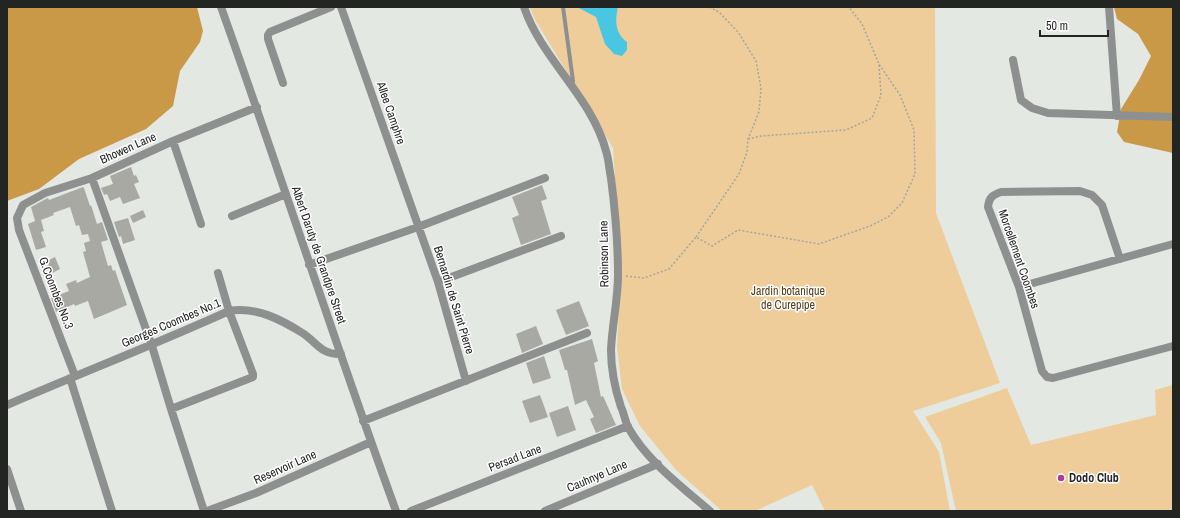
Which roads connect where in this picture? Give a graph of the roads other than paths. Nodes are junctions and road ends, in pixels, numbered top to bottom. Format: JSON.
{"nodes":[{"id":1,"x":221,"y":7,"type":"edge"},
{"id":2,"x":331,"y":7,"type":"edge"},
{"id":3,"x":341,"y":7,"type":"edge"},
{"id":4,"x":524,"y":7,"type":"edge"},
{"id":5,"x":563,"y":7,"type":"edge"},
{"id":6,"x":1109,"y":7,"type":"edge"},
{"id":7,"x":1013,"y":60,"type":"dead end"},
{"id":8,"x":283,"y":83,"type":"dead end"},
{"id":9,"x":572,"y":87,"type":"junction"},
{"id":10,"x":257,"y":107,"type":"junction"},
{"id":11,"x":1117,"y":116,"type":"junction"},
{"id":12,"x":1173,"y":117,"type":"edge"},
{"id":13,"x":173,"y":141,"type":"junction"},
{"id":14,"x":92,"y":178,"type":"junction"},
{"id":15,"x":545,"y":178,"type":"dead end"},
{"id":16,"x":286,"y":194,"type":"junction"},
{"id":17,"x":232,"y":216,"type":"dead end"},
{"id":18,"x":17,"y":218,"type":"joint"},
{"id":19,"x":201,"y":224,"type":"dead end"},
{"id":20,"x":418,"y":227,"type":"junction"},
{"id":21,"x":561,"y":236,"type":"dead end"},
{"id":22,"x":1173,"y":244,"type":"edge"},
{"id":23,"x":1120,"y":259,"type":"junction"},
{"id":24,"x":309,"y":265,"type":"junction"},
{"id":25,"x":218,"y":273,"type":"dead end"},
{"id":26,"x":438,"y":282,"type":"junction"},
{"id":27,"x":1019,"y":287,"type":"junction"},
{"id":28,"x":229,"y":311,"type":"junction"},
{"id":29,"x":587,"y":334,"type":"dead end"},
{"id":30,"x":152,"y":346,"type":"junction"},
{"id":31,"x":1173,"y":346,"type":"edge"},
{"id":32,"x":341,"y":354,"type":"junction"},
{"id":33,"x":72,"y":377,"type":"junction"},
{"id":34,"x":466,"y":380,"type":"junction"},
{"id":35,"x":7,"y":405,"type":"edge"},
{"id":36,"x":171,"y":409,"type":"junction"},
{"id":37,"x":363,"y":421,"type":"junction"},
{"id":38,"x":628,"y":426,"type":"junction"},
{"id":39,"x":371,"y":442,"type":"junction"},
{"id":40,"x":658,"y":464,"type":"junction"},
{"id":41,"x":7,"y":469,"type":"edge"},
{"id":42,"x":21,"y":511,"type":"edge"},
{"id":43,"x":112,"y":511,"type":"edge"},
{"id":44,"x":205,"y":511,"type":"edge"},
{"id":45,"x":396,"y":511,"type":"edge"},
{"id":46,"x":411,"y":511,"type":"edge"},
{"id":47,"x":545,"y":511,"type":"edge"},
{"id":48,"x":710,"y":511,"type":"edge"}],
"edges":[{"from":1,"to":10,"type":"street","name":"Albert Daruty de Grandpre Street"},
{"from":2,"to":8,"type":"street"},
{"from":3,"to":20,"type":"street","name":"Allee Camphre"},
{"from":4,"to":9,"type":"street","name":"Robinson Lane"},
{"from":5,"to":9,"type":"lane"},
{"from":6,"to":11,"type":"street"},
{"from":7,"to":11,"type":"street"},
{"from":9,"to":38,"type":"street","name":"Robinson Lane"},
{"from":10,"to":13,"type":"street","name":"Bhowen Lane"},
{"from":10,"to":16,"type":"street","name":"Albert Daruty de Grandpre Street"},
{"from":11,"to":12,"type":"street"},
{"from":13,"to":14,"type":"street","name":"Bhowen Lane"},
{"from":13,"to":19,"type":"street"},
{"from":14,"to":18,"type":"street","name":"Bhowen Lane"},
{"from":14,"to":30,"type":"street"},
{"from":15,"to":20,"type":"street"},
{"from":16,"to":17,"type":"street"},
{"from":16,"to":24,"type":"street","name":"Albert Daruty de Grandpre Street"},
{"from":18,"to":33,"type":"street","name":"G.Coombes No.3"},
{"from":20,"to":24,"type":"street"},
{"from":20,"to":26,"type":"street","name":"Bernardin de Saint Pierre"},
{"from":21,"to":26,"type":"street"},
{"from":22,"to":23,"type":"street"},
{"from":23,"to":27,"type":"street"},
{"from":23,"to":27,"type":"street","name":"Morcellement Coombes"},
{"from":24,"to":32,"type":"street","name":"Albert Daruty de Grandpre Street"},
{"from":25,"to":28,"type":"street"},
{"from":26,"to":34,"type":"street","name":"Bernardin de Saint Pierre"},
{"from":27,"to":31,"type":"street","name":"Morcellement Coombes"},
{"from":28,"to":30,"type":"street","name":"Georges Coombes No.1"},
{"from":28,"to":32,"type":"street","name":"Georges Coombes No.1"},
{"from":28,"to":36,"type":"street"},
{"from":29,"to":34,"type":"street"},
{"from":30,"to":33,"type":"street","name":"Georges Coombes No.1"},
{"from":30,"to":36,"type":"street"},
{"from":32,"to":37,"type":"street","name":"Albert Daruty de Grandpre Street"},
{"from":33,"to":35,"type":"street","name":"Georges Coombes No.1"},
{"from":33,"to":43,"type":"street"},
{"from":34,"to":37,"type":"street"},
{"from":36,"to":44,"type":"street"},
{"from":37,"to":39,"type":"street","name":"Albert Daruty de Grandpre Street"},
{"from":38,"to":40,"type":"street","name":"Robinson Lane"},
{"from":38,"to":46,"type":"street","name":"Persad Lane"},
{"from":39,"to":44,"type":"street","name":"Reservoir Lane"},
{"from":39,"to":45,"type":"street","name":"Albert Daruty de Grandpre Street"},
{"from":40,"to":47,"type":"street","name":"Cauhnye Lane"},
{"from":40,"to":48,"type":"street","name":"Robinson Lane"},
{"from":41,"to":42,"type":"street"}]}
